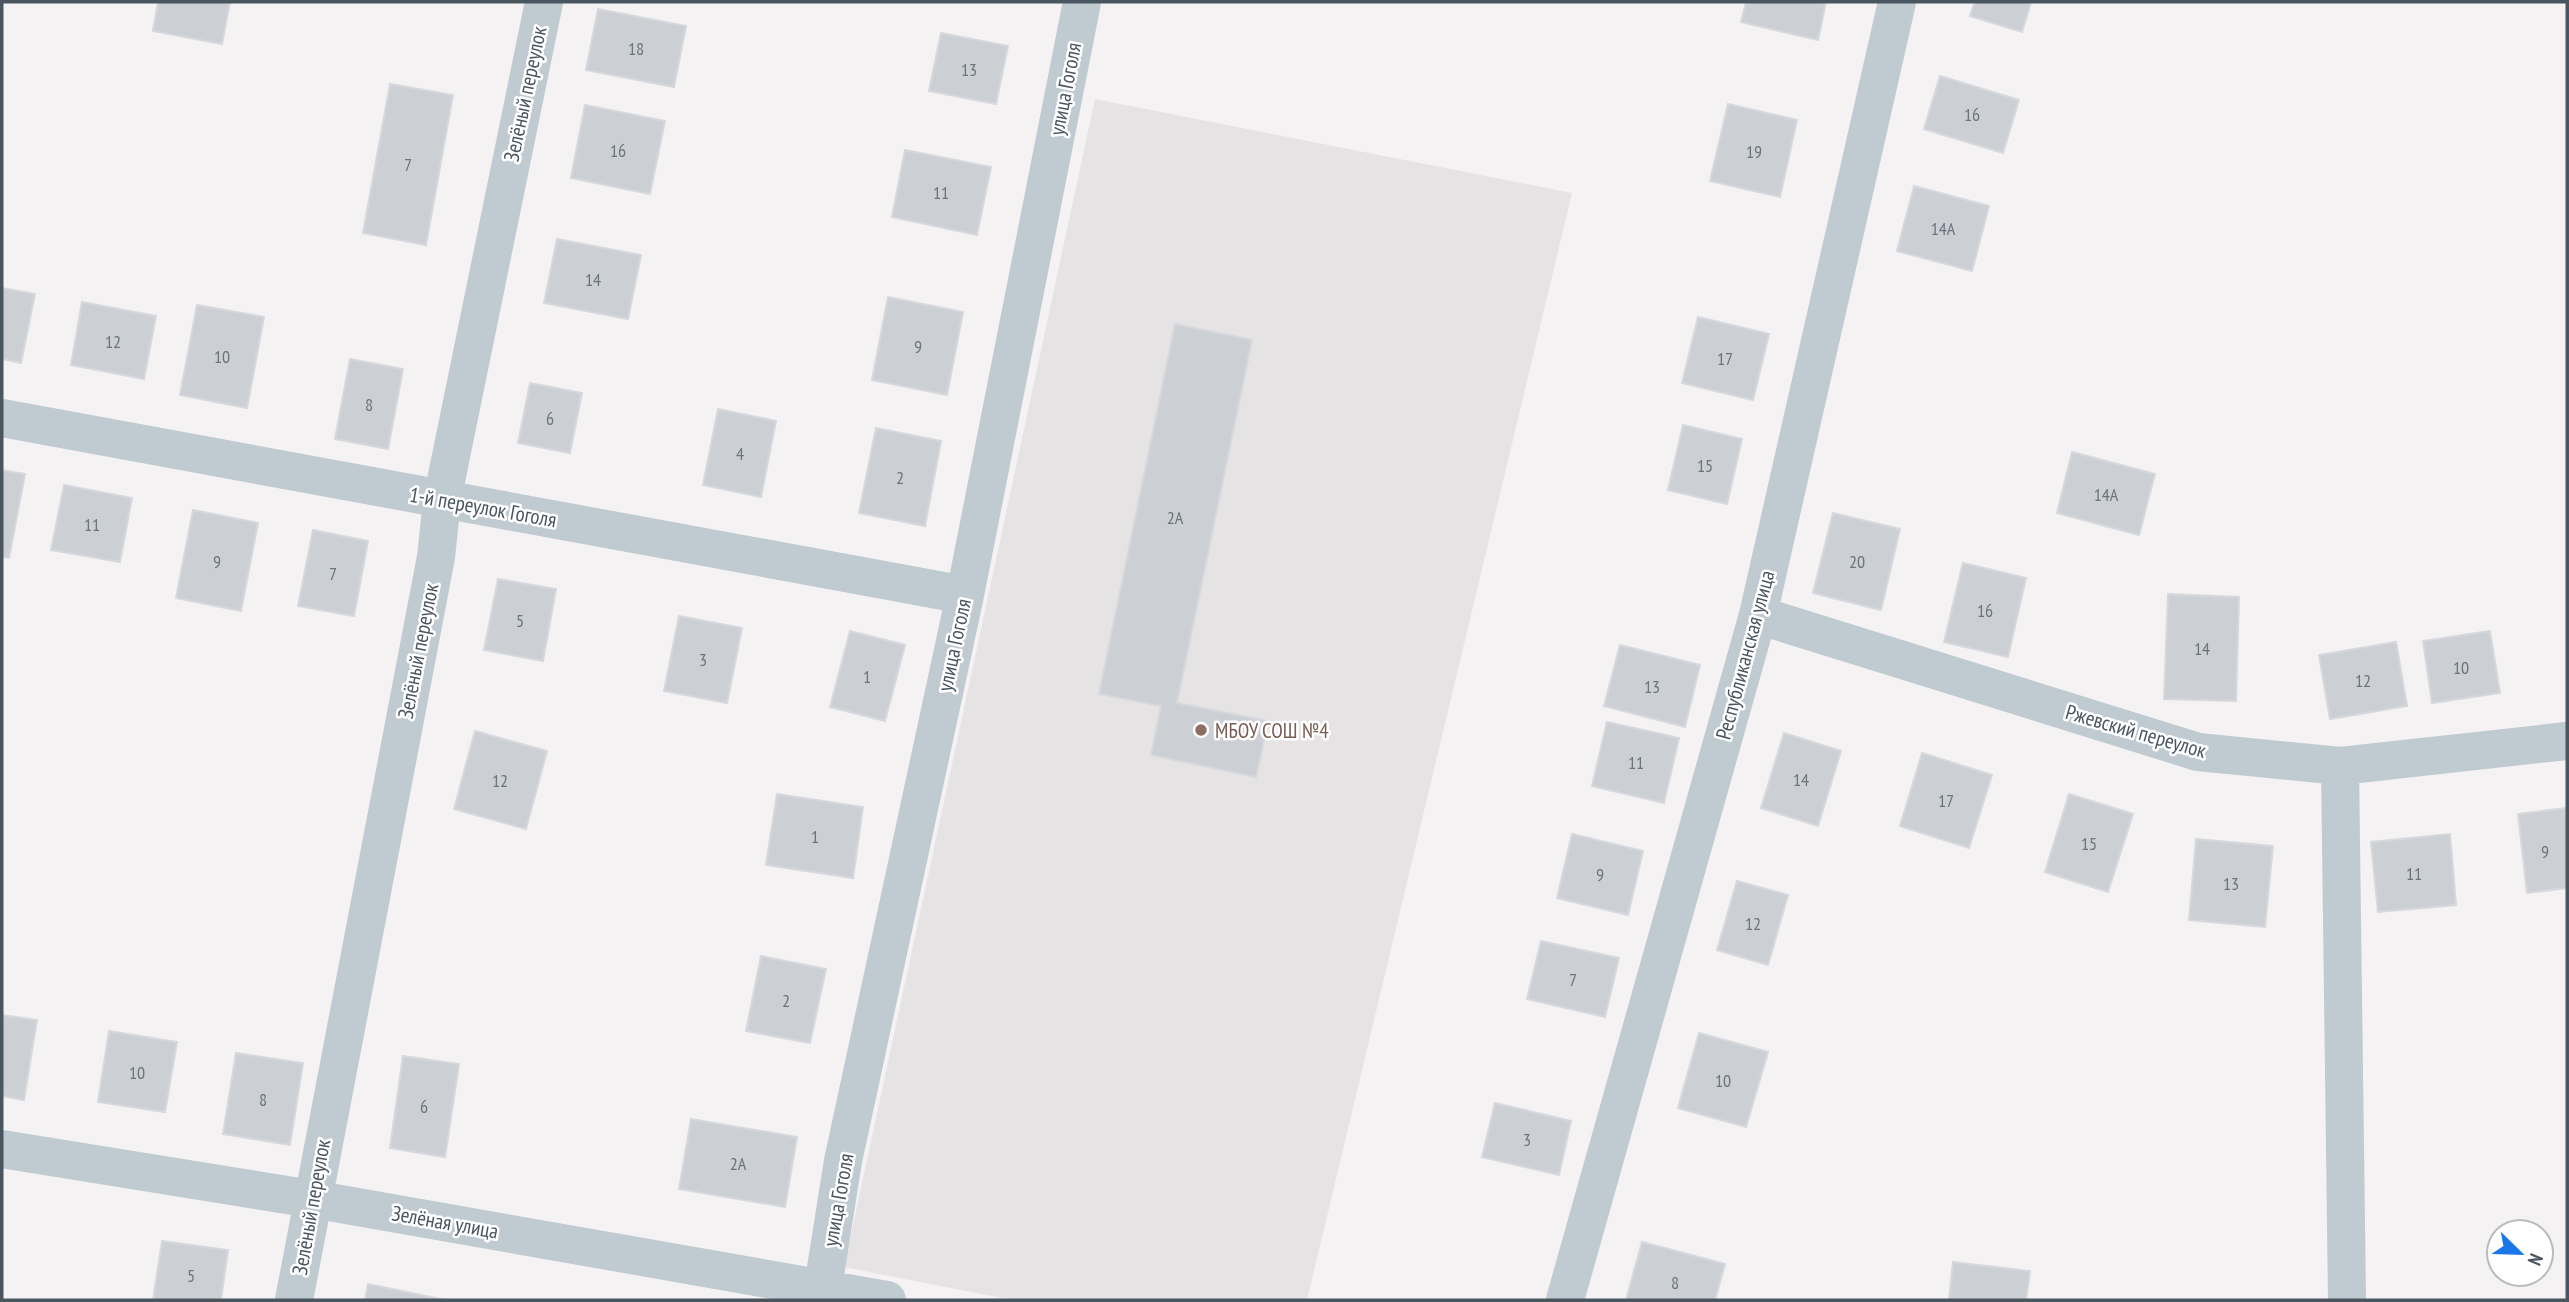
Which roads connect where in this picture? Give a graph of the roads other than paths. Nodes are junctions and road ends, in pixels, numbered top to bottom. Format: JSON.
{"nodes":[{"id":1,"x":544,"y":2,"type":"edge"},
{"id":2,"x":1082,"y":2,"type":"edge"},
{"id":3,"x":1897,"y":2,"type":"edge"},
{"id":4,"x":2,"y":418,"type":"edge"},
{"id":5,"x":442,"y":500,"type":"junction"},
{"id":6,"x":965,"y":595,"type":"junction"},
{"id":7,"x":1758,"y":615,"type":"junction"},
{"id":8,"x":2567,"y":740,"type":"edge"},
{"id":9,"x":2340,"y":766,"type":"junction"},
{"id":10,"x":2,"y":1149,"type":"edge"},
{"id":11,"x":312,"y":1199,"type":"junction"},
{"id":12,"x":823,"y":1287,"type":"junction"},
{"id":13,"x":294,"y":1300,"type":"edge"},
{"id":14,"x":887,"y":1300,"type":"edge"},
{"id":15,"x":1565,"y":1300,"type":"edge"},
{"id":16,"x":2347,"y":1300,"type":"edge"}],
"edges":[{"from":1,"to":5,"type":"street","name":"Зелёный переулок"},
{"from":2,"to":6,"type":"street","name":"улица Гоголя"},
{"from":3,"to":7,"type":"street","name":"Республиканская улица"},
{"from":4,"to":5,"type":"street","name":"1-й переулок Гоголя"},
{"from":5,"to":6,"type":"street","name":"1-й переулок Гоголя"},
{"from":5,"to":11,"type":"street","name":"Зелёный переулок"},
{"from":6,"to":12,"type":"street","name":"улица Гоголя"},
{"from":7,"to":9,"type":"street","name":"Ржевский переулок"},
{"from":7,"to":15,"type":"street","name":"Республиканская улица"},
{"from":8,"to":9,"type":"street","name":"Ржевский переулок"},
{"from":9,"to":16,"type":"street"},
{"from":10,"to":11,"type":"street","name":"Зелёная улица"},
{"from":11,"to":12,"type":"street","name":"Зелёная улица"},
{"from":11,"to":13,"type":"street","name":"Зелёный переулок"},
{"from":12,"to":14,"type":"street","name":"Зелёная улица"}]}
